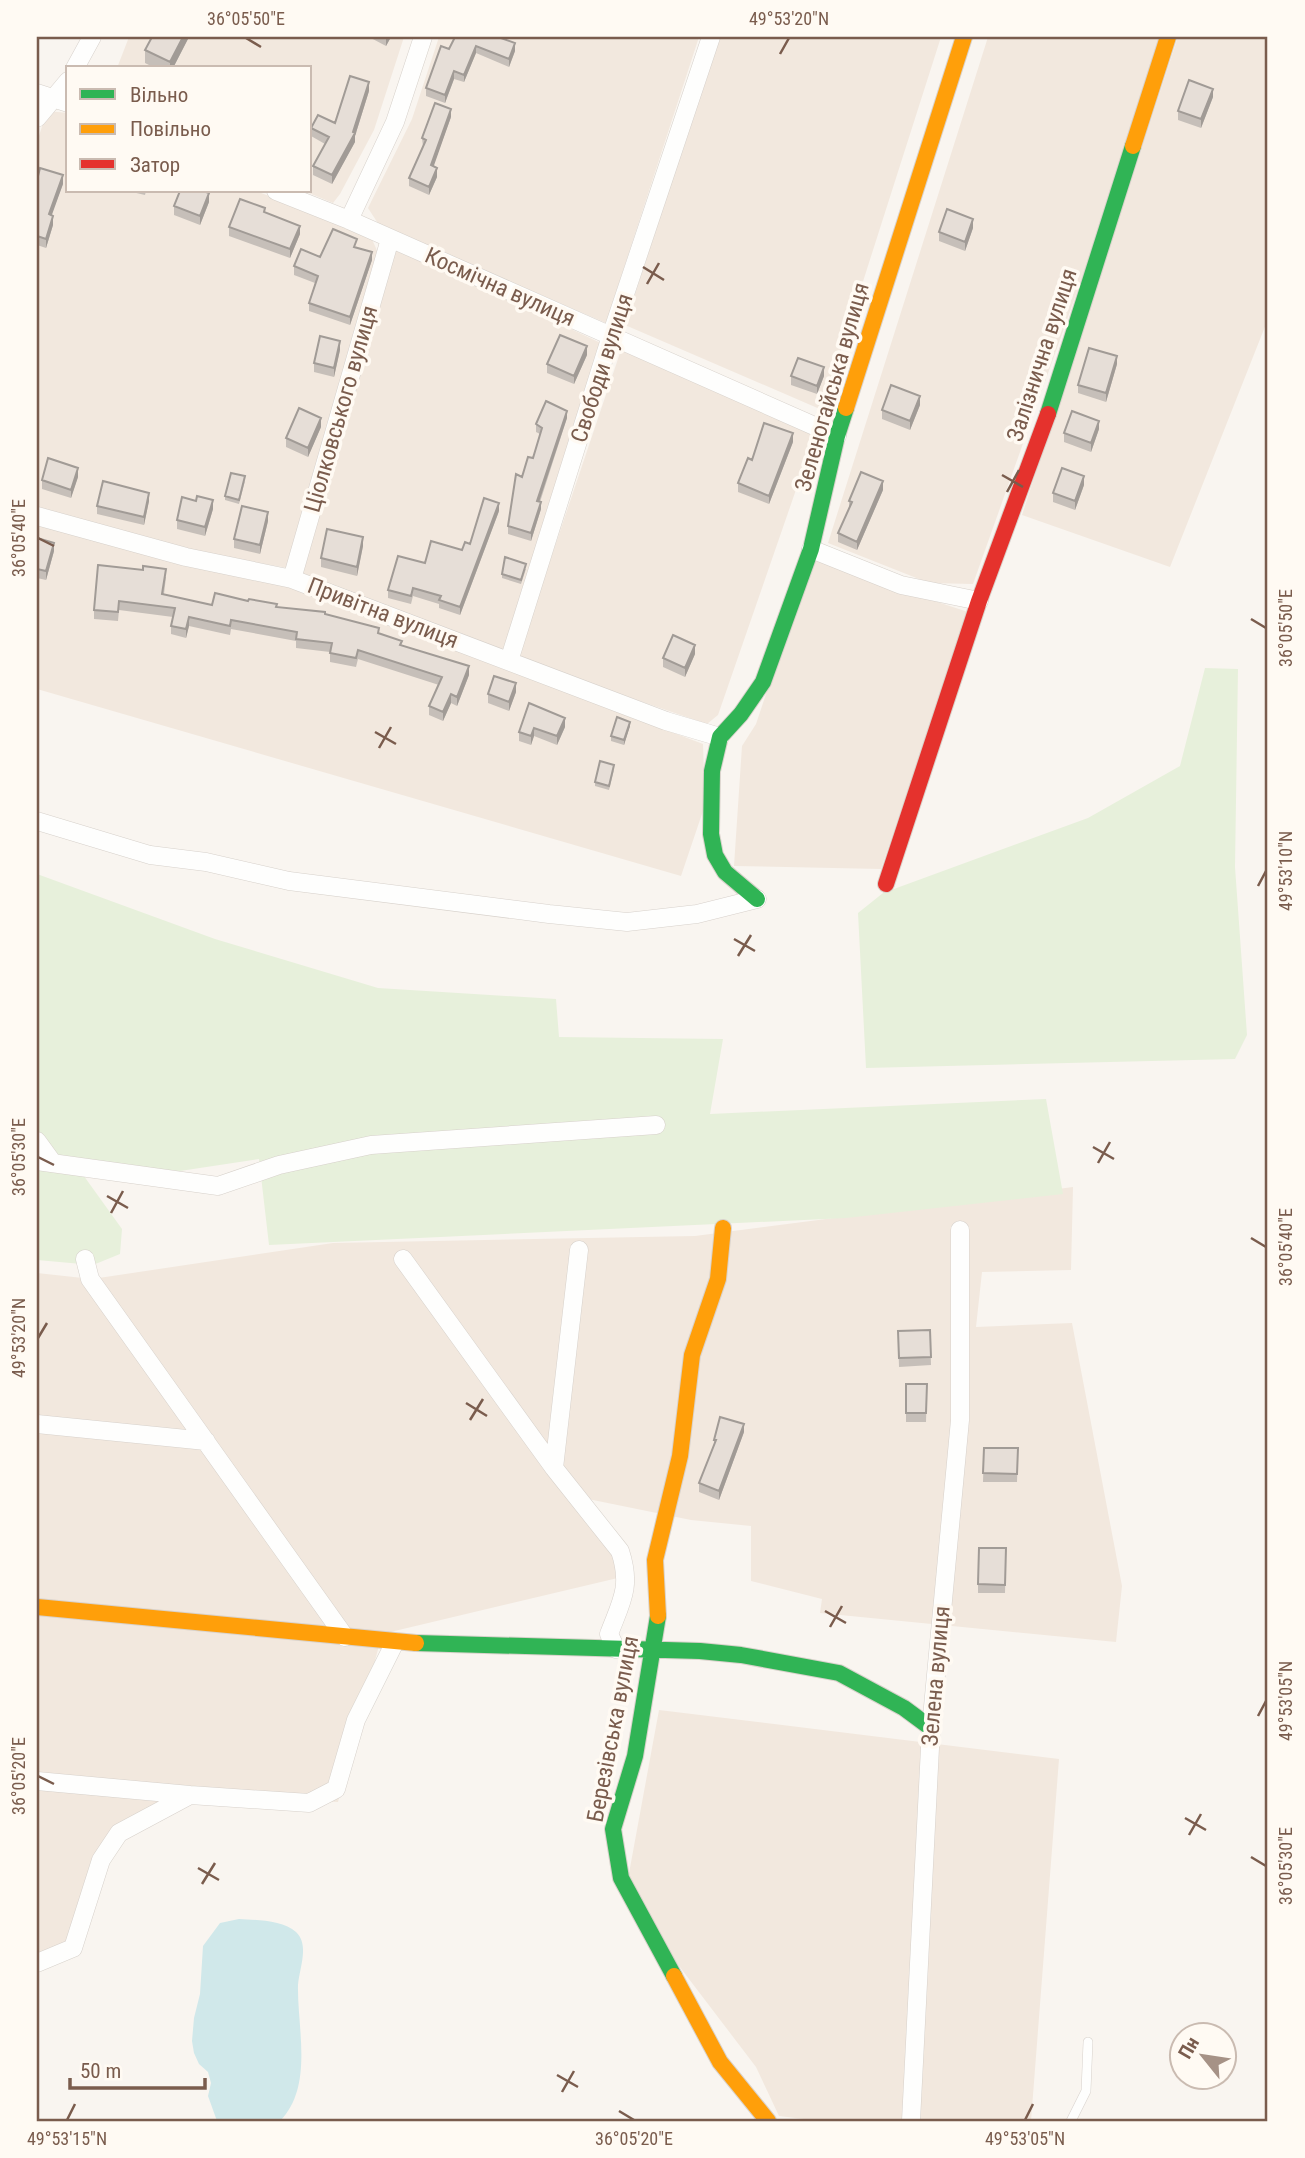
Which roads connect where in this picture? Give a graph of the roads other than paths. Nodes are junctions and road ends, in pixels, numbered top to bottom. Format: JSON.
{"nodes":[{"id":1,"x":92,"y":37,"type":"edge"},
{"id":2,"x":422,"y":37,"type":"edge"},
{"id":3,"x":711,"y":37,"type":"edge"},
{"id":4,"x":964,"y":37,"type":"edge"},
{"id":5,"x":1168,"y":37,"type":"edge"},
{"id":6,"x":76,"y":66,"type":"edge"},
{"id":7,"x":66,"y":83,"type":"edge"},
{"id":8,"x":52,"y":99,"type":"edge"},
{"id":9,"x":37,"y":118,"type":"edge"},
{"id":10,"x":279,"y":192,"type":"edge"},
{"id":11,"x":349,"y":220,"type":"junction"},
{"id":12,"x":390,"y":239,"type":"junction"},
{"id":13,"x":611,"y":336,"type":"junction"},
{"id":14,"x":837,"y":436,"type":"junction"},
{"id":15,"x":37,"y":516,"type":"edge"},
{"id":16,"x":811,"y":549,"type":"junction"},
{"id":17,"x":292,"y":579,"type":"junction"},
{"id":18,"x":979,"y":601,"type":"junction"},
{"id":19,"x":509,"y":661,"type":"junction"},
{"id":20,"x":720,"y":737,"type":"junction"},
{"id":21,"x":37,"y":821,"type":"edge"},
{"id":22,"x":886,"y":884,"type":"dead end"},
{"id":23,"x":757,"y":899,"type":"joint"},
{"id":24,"x":656,"y":1125,"type":"dead end"},
{"id":25,"x":37,"y":1141,"type":"edge"},
{"id":26,"x":45,"y":1162,"type":"edge"},
{"id":27,"x":723,"y":1228,"type":"dead end"},
{"id":28,"x":960,"y":1230,"type":"dead end"},
{"id":29,"x":579,"y":1250,"type":"dead end"},
{"id":30,"x":85,"y":1259,"type":"dead end"},
{"id":31,"x":403,"y":1259,"type":"dead end"},
{"id":32,"x":37,"y":1424,"type":"edge"},
{"id":33,"x":206,"y":1441,"type":"junction"},
{"id":34,"x":554,"y":1468,"type":"junction"},
{"id":35,"x":37,"y":1607,"type":"edge"},
{"id":36,"x":345,"y":1637,"type":"junction"},
{"id":37,"x":395,"y":1642,"type":"junction"},
{"id":38,"x":616,"y":1649,"type":"junction"},
{"id":39,"x":651,"y":1650,"type":"junction"},
{"id":40,"x":931,"y":1728,"type":"junction"},
{"id":41,"x":37,"y":1781,"type":"edge"},
{"id":42,"x":190,"y":1795,"type":"junction"},
{"id":43,"x":37,"y":1963,"type":"edge"},
{"id":44,"x":1088,"y":2042,"type":"dead end"},
{"id":45,"x":768,"y":2121,"type":"edge"},
{"id":46,"x":911,"y":2121,"type":"edge"},
{"id":47,"x":1071,"y":2121,"type":"edge"}],
"edges":[{"from":1,"to":6,"type":"street"},
{"from":2,"to":11,"type":"street"},
{"from":3,"to":13,"type":"street","name":"Свободи вулиця"},
{"from":4,"to":14,"type":"street","name":"Зеленогайська вулиця"},
{"from":5,"to":18,"type":"street","name":"Залізнична вулиця"},
{"from":7,"to":8,"type":"street"},
{"from":8,"to":9,"type":"street"},
{"from":10,"to":11,"type":"street","name":"Космічна вулиця"},
{"from":11,"to":12,"type":"street","name":"Космічна вулиця"},
{"from":12,"to":13,"type":"street","name":"Космічна вулиця"},
{"from":12,"to":17,"type":"street","name":"Ціолковського вулиця"},
{"from":13,"to":14,"type":"street","name":"Космічна вулиця"},
{"from":13,"to":19,"type":"street","name":"Свободи вулиця"},
{"from":14,"to":16,"type":"street","name":"Зеленогайська вулиця"},
{"from":15,"to":17,"type":"street","name":"Привітна вулиця"},
{"from":16,"to":18,"type":"street"},
{"from":16,"to":20,"type":"street","name":"Зеленогайська вулиця"},
{"from":17,"to":19,"type":"street","name":"Привітна вулиця"},
{"from":18,"to":22,"type":"street","name":"Залізнична вулиця"},
{"from":19,"to":20,"type":"street","name":"Привітна вулиця"},
{"from":20,"to":23,"type":"street"},
{"from":21,"to":23,"type":"street"},
{"from":24,"to":26,"type":"street"},
{"from":25,"to":26,"type":"street"},
{"from":27,"to":39,"type":"street","name":"Березівська вулиця"},
{"from":28,"to":40,"type":"street","name":"Зелена вулиця"},
{"from":29,"to":34,"type":"street"},
{"from":30,"to":33,"type":"street"},
{"from":31,"to":34,"type":"street"},
{"from":32,"to":33,"type":"street"},
{"from":33,"to":36,"type":"street"},
{"from":34,"to":38,"type":"street"},
{"from":35,"to":36,"type":"street"},
{"from":36,"to":37,"type":"street"},
{"from":37,"to":38,"type":"street"},
{"from":37,"to":42,"type":"street"},
{"from":38,"to":39,"type":"street"},
{"from":39,"to":40,"type":"street"},
{"from":39,"to":45,"type":"street","name":"Березівська вулиця"},
{"from":40,"to":46,"type":"street","name":"Зелена вулиця"},
{"from":41,"to":42,"type":"street"},
{"from":42,"to":43,"type":"street"},
{"from":44,"to":47,"type":"lane"}]}
